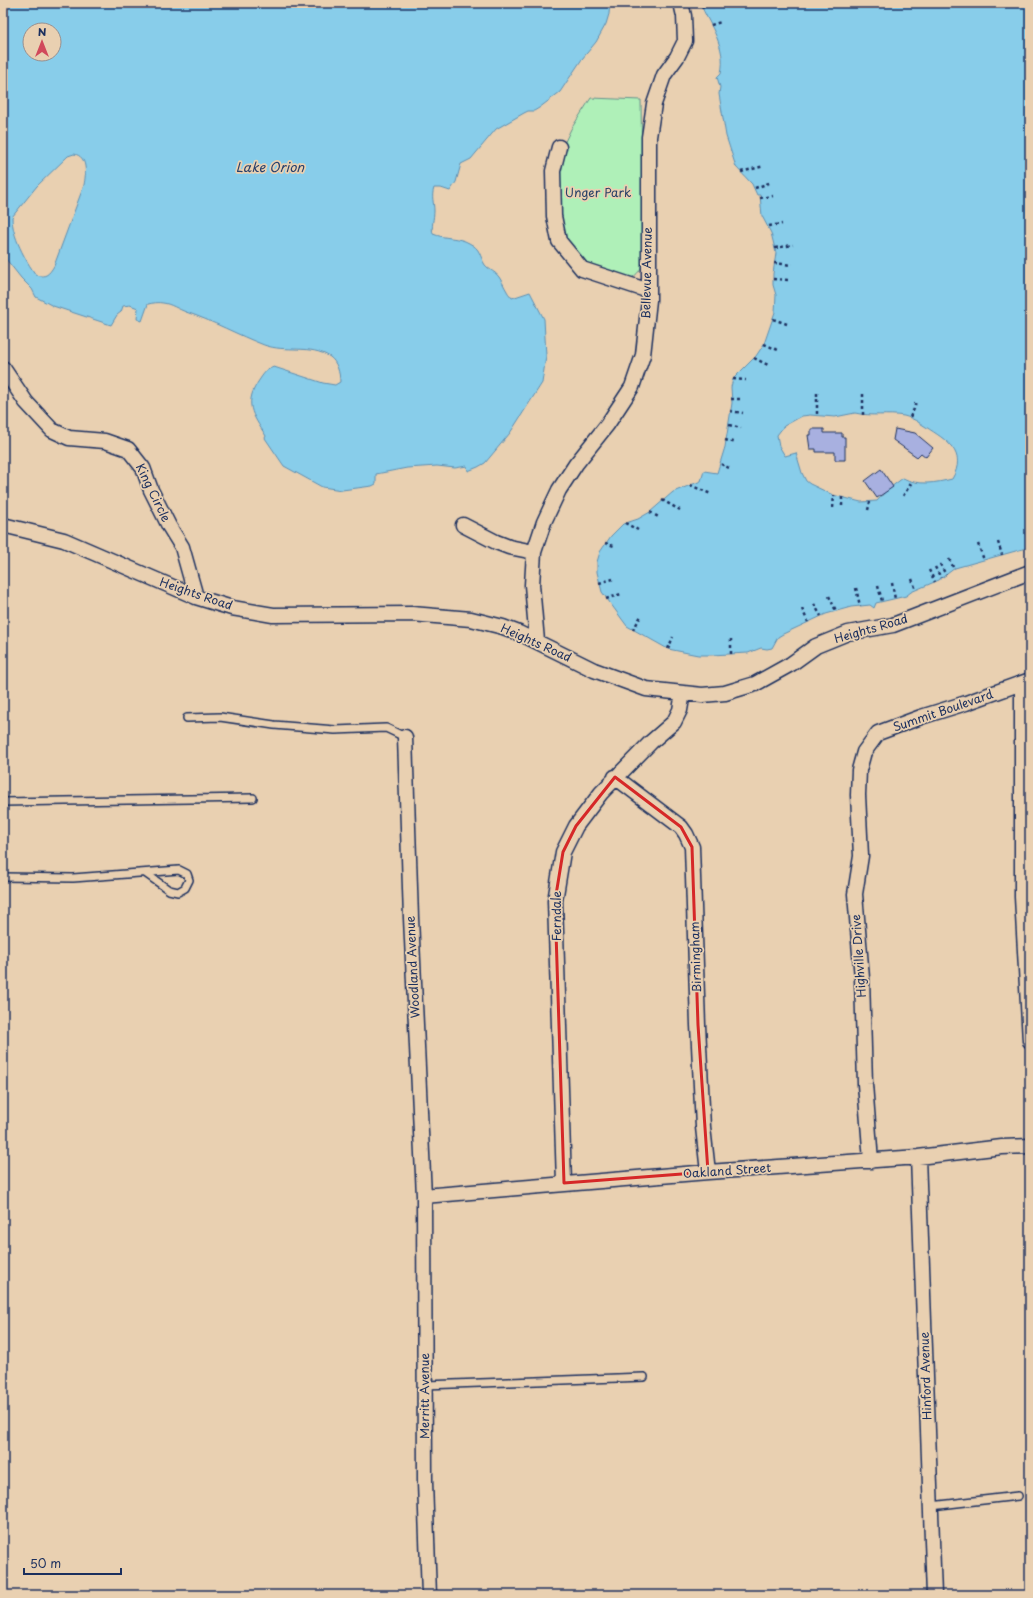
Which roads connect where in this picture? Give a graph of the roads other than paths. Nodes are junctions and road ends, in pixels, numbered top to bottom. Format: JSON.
{"nodes":[{"id":1,"x":681,"y":3,"type":"edge"},
{"id":2,"x":559,"y":147,"type":"dead end"},
{"id":3,"x":649,"y":291,"type":"junction"},
{"id":4,"x":3,"y":368,"type":"edge"},
{"id":5,"x":3,"y":525,"type":"edge"},
{"id":6,"x":463,"y":525,"type":"dead end"},
{"id":7,"x":534,"y":552,"type":"junction"},
{"id":8,"x":1030,"y":572,"type":"edge"},
{"id":9,"x":196,"y":597,"type":"junction"},
{"id":10,"x":537,"y":642,"type":"junction"},
{"id":11,"x":1026,"y":682,"type":"edge"},
{"id":12,"x":683,"y":693,"type":"junction"},
{"id":13,"x":187,"y":718,"type":"dead end"},
{"id":14,"x":405,"y":737,"type":"joint"},
{"id":15,"x":864,"y":752,"type":"joint"},
{"id":16,"x":615,"y":777,"type":"junction"},
{"id":17,"x":253,"y":798,"type":"dead end"},
{"id":18,"x":3,"y":802,"type":"edge"},
{"id":19,"x":146,"y":873,"type":"junction"},
{"id":20,"x":3,"y":877,"type":"edge"},
{"id":21,"x":1030,"y":1041,"type":"edge"},
{"id":22,"x":1030,"y":1146,"type":"edge"},
{"id":23,"x":918,"y":1157,"type":"junction"},
{"id":24,"x":871,"y":1161,"type":"junction"},
{"id":25,"x":708,"y":1172,"type":"junction"},
{"id":26,"x":564,"y":1184,"type":"junction"},
{"id":27,"x":424,"y":1196,"type":"junction"},
{"id":28,"x":644,"y":1377,"type":"dead end"},
{"id":29,"x":425,"y":1385,"type":"junction"},
{"id":30,"x":1018,"y":1496,"type":"dead end"},
{"id":31,"x":931,"y":1506,"type":"junction"},
{"id":32,"x":429,"y":1595,"type":"edge"},
{"id":33,"x":934,"y":1595,"type":"edge"}],
"edges":[{"from":1,"to":3,"type":"street","name":"Bellevue Avenue"},
{"from":2,"to":3,"type":"street"},
{"from":3,"to":7,"type":"street","name":"Bellevue Avenue"},
{"from":4,"to":9,"type":"street","name":"King Circle"},
{"from":5,"to":9,"type":"street","name":"Heights Road"},
{"from":6,"to":7,"type":"street"},
{"from":7,"to":10,"type":"street","name":"Bellevue Avenue"},
{"from":8,"to":12,"type":"street","name":"Heights Road"},
{"from":9,"to":10,"type":"street","name":"Heights Road"},
{"from":10,"to":12,"type":"street","name":"Heights Road"},
{"from":11,"to":15,"type":"street","name":"Summit Boulevard"},
{"from":11,"to":21,"type":"street"},
{"from":12,"to":16,"type":"street","name":"Ferndale"},
{"from":13,"to":14,"type":"lane"},
{"from":14,"to":27,"type":"street","name":"Woodland Avenue"},
{"from":15,"to":24,"type":"street","name":"Highville Drive"},
{"from":16,"to":25,"type":"street","name":"Birmingham"},
{"from":16,"to":26,"type":"street","name":"Ferndale"},
{"from":17,"to":18,"type":"lane"},
{"from":19,"to":19,"type":"lane"},
{"from":19,"to":20,"type":"lane"},
{"from":22,"to":23,"type":"street","name":"Oakland Street"},
{"from":23,"to":24,"type":"street","name":"Oakland Street"},
{"from":23,"to":31,"type":"street","name":"Hinford Avenue"},
{"from":24,"to":25,"type":"street","name":"Oakland Street"},
{"from":25,"to":26,"type":"street","name":"Oakland Street"},
{"from":26,"to":27,"type":"street","name":"Oakland Street"},
{"from":27,"to":29,"type":"street","name":"Merritt Avenue"},
{"from":28,"to":29,"type":"lane"},
{"from":29,"to":32,"type":"street","name":"Merritt Avenue"},
{"from":30,"to":31,"type":"lane"},
{"from":31,"to":33,"type":"street","name":"Hinford Avenue"}]}
